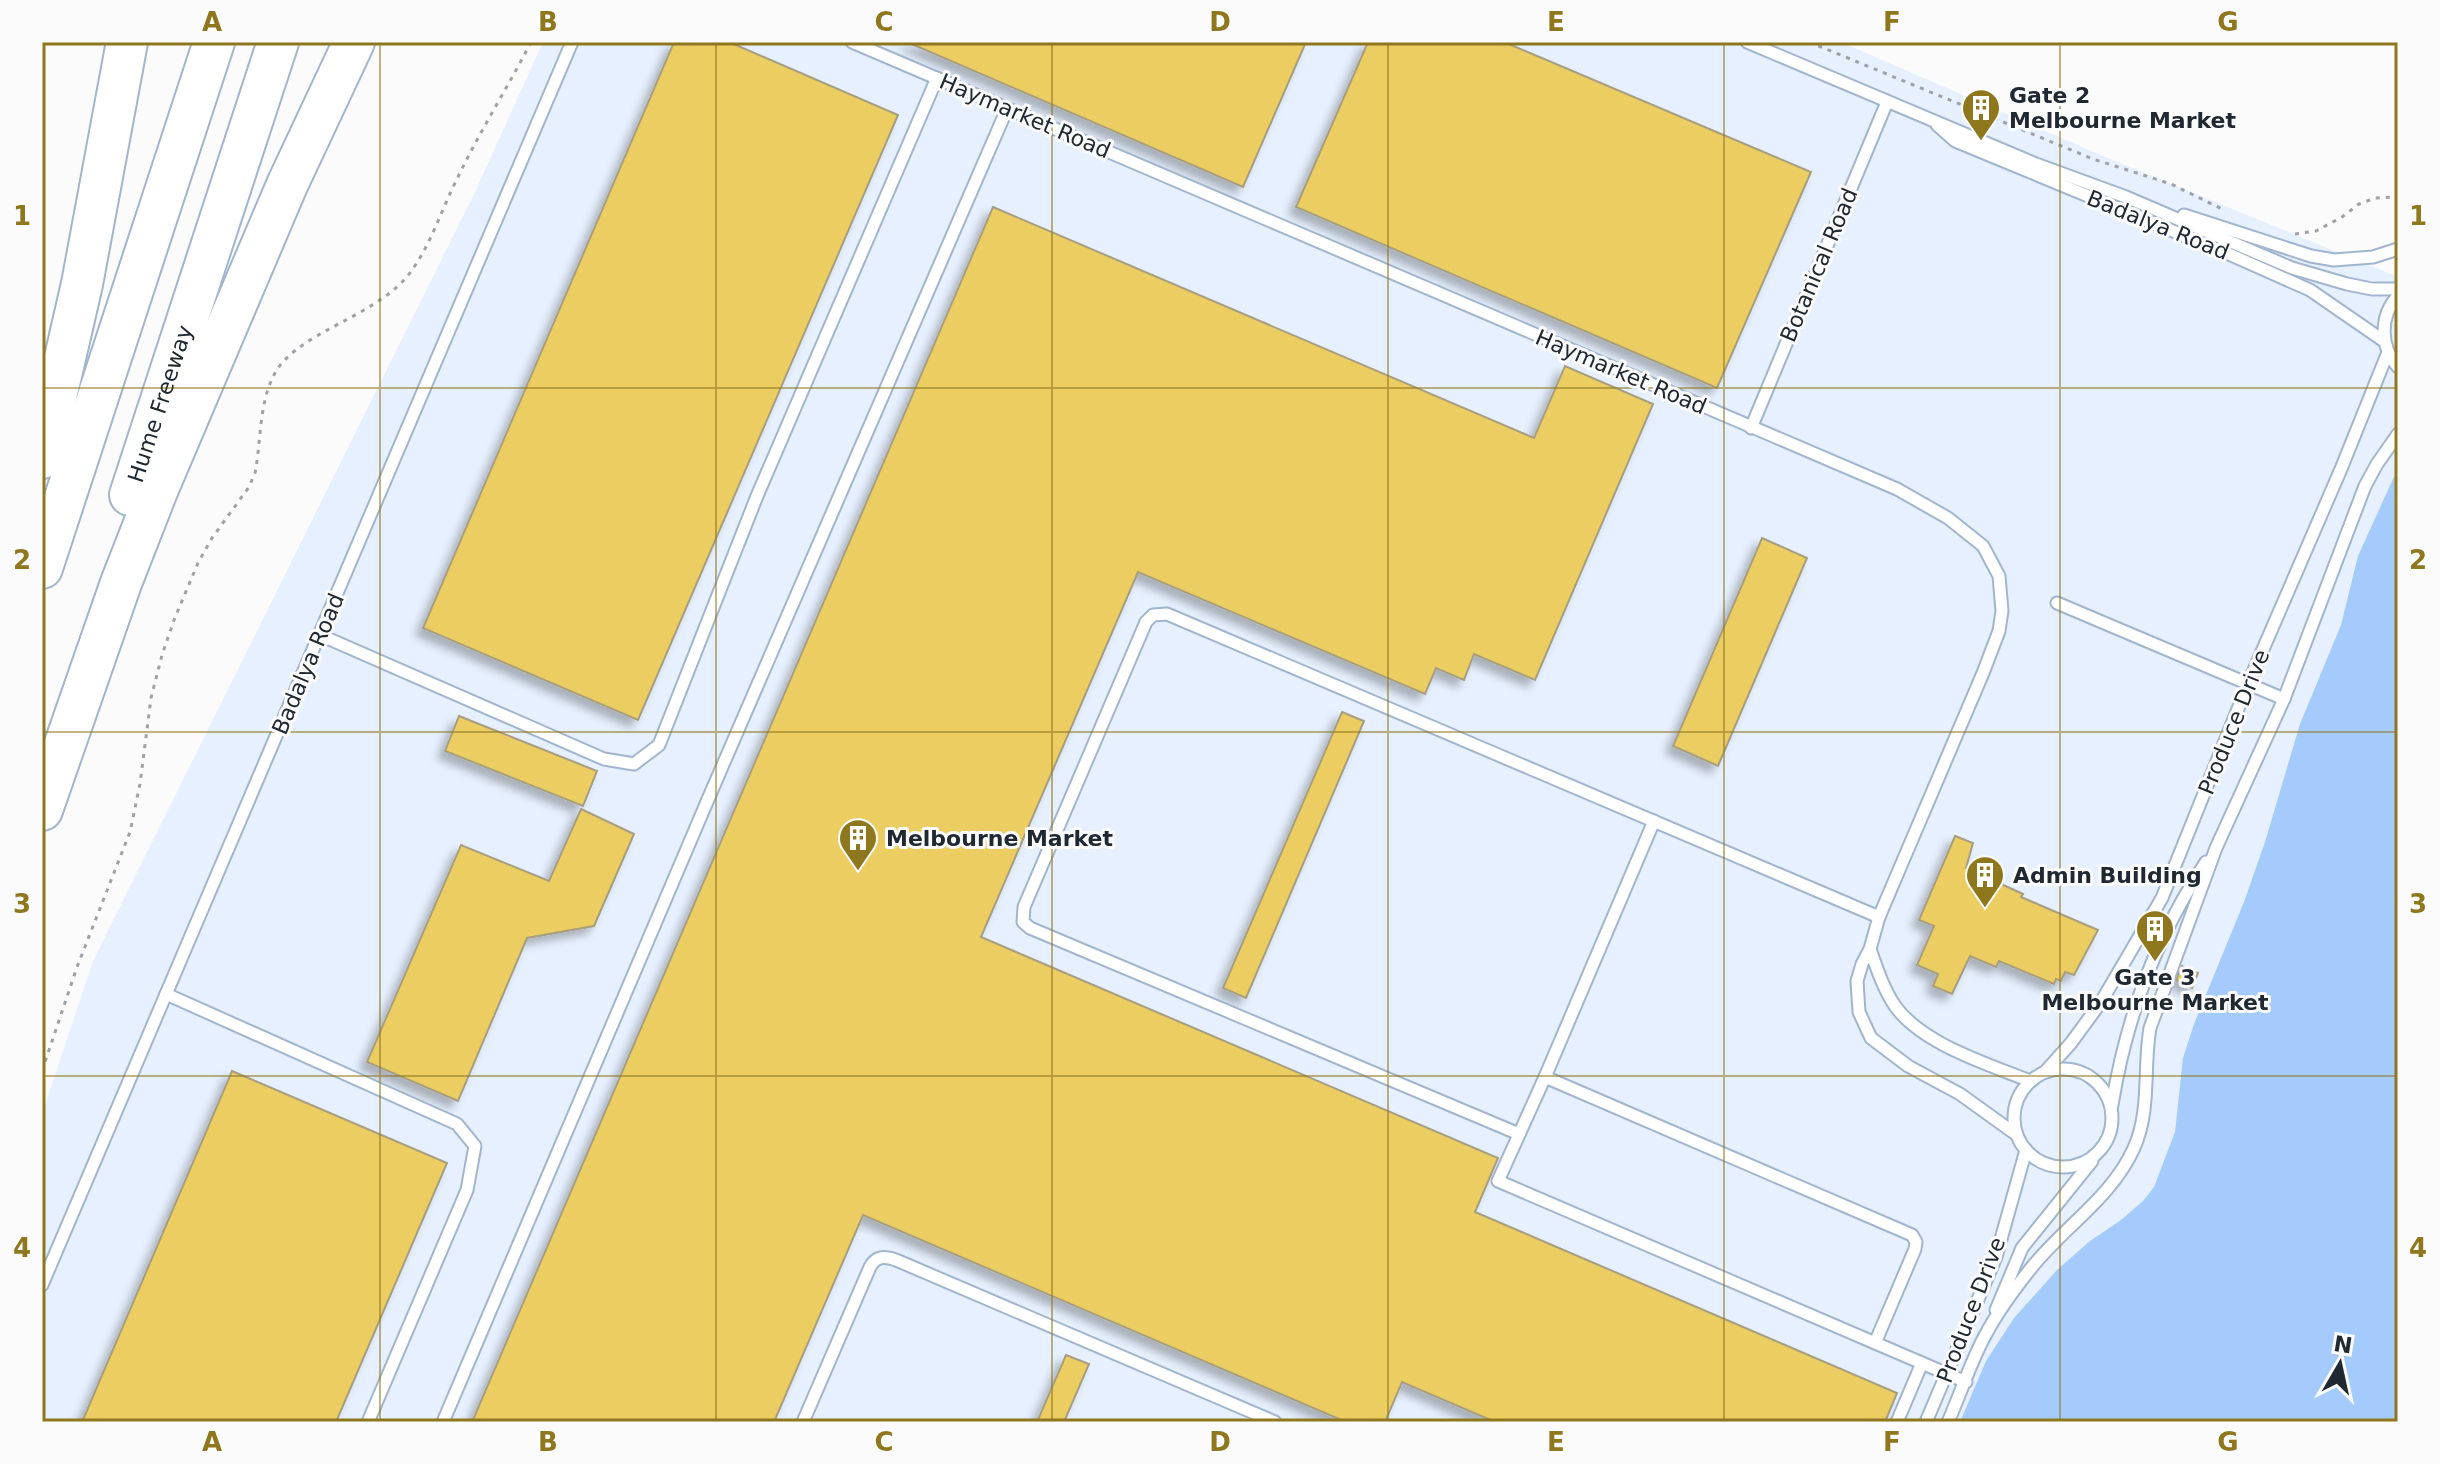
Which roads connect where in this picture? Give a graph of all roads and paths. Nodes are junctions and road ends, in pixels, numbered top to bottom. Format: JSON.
{"nodes":[{"id":1,"x":127,"y":42,"type":"edge"},
{"id":2,"x":214,"y":42,"type":"edge"},
{"id":3,"x":278,"y":42,"type":"edge"},
{"id":4,"x":354,"y":42,"type":"edge"},
{"id":5,"x":531,"y":42,"type":"edge"},
{"id":6,"x":572,"y":42,"type":"edge"},
{"id":7,"x":852,"y":42,"type":"edge"},
{"id":8,"x":1747,"y":42,"type":"edge"},
{"id":9,"x":1809,"y":42,"type":"edge"},
{"id":10,"x":937,"y":78,"type":"junction"},
{"id":11,"x":1887,"y":102,"type":"junction"},
{"id":12,"x":1007,"y":109,"type":"junction"},
{"id":13,"x":1928,"y":118,"type":"junction"},
{"id":14,"x":2126,"y":197,"type":"junction"},
{"id":15,"x":2398,"y":197,"type":"edge"},
{"id":16,"x":2227,"y":212,"type":"dead end"},
{"id":17,"x":2287,"y":233,"type":"dead end"},
{"id":18,"x":2398,"y":249,"type":"edge"},
{"id":19,"x":2398,"y":289,"type":"edge"},
{"id":20,"x":2398,"y":296,"type":"edge"},
{"id":21,"x":2386,"y":347,"type":"junction"},
{"id":22,"x":2398,"y":367,"type":"edge"},
{"id":23,"x":1751,"y":428,"type":"junction"},
{"id":24,"x":2398,"y":434,"type":"edge"},
{"id":25,"x":42,"y":458,"type":"edge"},
{"id":26,"x":42,"y":568,"type":"edge"},
{"id":27,"x":2057,"y":603,"type":"dead end"},
{"id":28,"x":320,"y":635,"type":"junction"},
{"id":29,"x":2248,"y":684,"type":"junction"},
{"id":30,"x":2284,"y":699,"type":"junction"},
{"id":31,"x":42,"y":765,"type":"edge"},
{"id":32,"x":42,"y":810,"type":"edge"},
{"id":33,"x":1654,"y":821,"type":"junction"},
{"id":34,"x":2216,"y":848,"type":"junction"},
{"id":35,"x":1879,"y":917,"type":"junction"},
{"id":36,"x":1870,"y":949,"type":"junction"},
{"id":37,"x":166,"y":994,"type":"junction"},
{"id":38,"x":42,"y":1071,"type":"edge"},
{"id":39,"x":2045,"y":1072,"type":"junction"},
{"id":40,"x":1545,"y":1077,"type":"junction"},
{"id":41,"x":2030,"y":1081,"type":"junction"},
{"id":42,"x":2112,"y":1106,"type":"junction"},
{"id":43,"x":1519,"y":1134,"type":"junction"},
{"id":44,"x":2017,"y":1135,"type":"junction"},
{"id":45,"x":2026,"y":1150,"type":"junction"},
{"id":46,"x":2100,"y":1151,"type":"junction"},
{"id":47,"x":42,"y":1285,"type":"edge"},
{"id":48,"x":1987,"y":1333,"type":"junction"},
{"id":49,"x":1875,"y":1343,"type":"junction"},
{"id":50,"x":1922,"y":1363,"type":"junction"},
{"id":51,"x":1947,"y":1374,"type":"junction"},
{"id":52,"x":1966,"y":1382,"type":"junction"},
{"id":53,"x":368,"y":1422,"type":"edge"},
{"id":54,"x":443,"y":1422,"type":"edge"},
{"id":55,"x":803,"y":1422,"type":"edge"},
{"id":56,"x":1275,"y":1422,"type":"edge"},
{"id":57,"x":1897,"y":1422,"type":"edge"},
{"id":58,"x":1926,"y":1422,"type":"edge"},
{"id":59,"x":1948,"y":1422,"type":"edge"}],
"edges":[{"from":1,"to":25,"type":"highway"},
{"from":2,"to":26,"type":"highway"},
{"from":3,"to":31,"type":"highway","name":"Hume Freeway"},
{"from":4,"to":32,"type":"highway"},
{"from":5,"to":38,"type":"path"},
{"from":6,"to":28,"type":"lane","name":"Badalya Road"},
{"from":7,"to":10,"type":"lane","name":"Haymarket Road"},
{"from":8,"to":11,"type":"lane","name":"Badalya Road"},
{"from":9,"to":16,"type":"path"},
{"from":10,"to":12,"type":"lane","name":"Haymarket Road"},
{"from":10,"to":28,"type":"lane"},
{"from":11,"to":13,"type":"lane","name":"Badalya Road"},
{"from":11,"to":23,"type":"lane","name":"Botanical Road"},
{"from":12,"to":23,"type":"lane","name":"Haymarket Road"},
{"from":12,"to":54,"type":"lane"},
{"from":13,"to":14,"type":"lane","name":"Badalya Road"},
{"from":13,"to":21,"type":"lane","name":"Badalya Road"},
{"from":14,"to":18,"type":"lane"},
{"from":14,"to":19,"type":"lane","name":"Badalya Road"},
{"from":15,"to":17,"type":"path"},
{"from":20,"to":21,"type":"lane","name":"Produce Drive"},
{"from":21,"to":22,"type":"lane"},
{"from":21,"to":29,"type":"lane","name":"Produce Drive"},
{"from":23,"to":35,"type":"lane","name":"Haymarket Road"},
{"from":24,"to":30,"type":"lane","name":"Produce Drive"},
{"from":27,"to":29,"type":"lane"},
{"from":28,"to":37,"type":"lane","name":"Badalya Road"},
{"from":29,"to":30,"type":"lane"},
{"from":29,"to":39,"type":"lane","name":"Produce Drive"},
{"from":30,"to":34,"type":"lane","name":"Produce Drive"},
{"from":33,"to":35,"type":"lane"},
{"from":33,"to":40,"type":"lane"},
{"from":33,"to":43,"type":"lane"},
{"from":34,"to":42,"type":"lane","name":"Produce Drive"},
{"from":34,"to":48,"type":"lane","name":"Produce Drive"},
{"from":35,"to":36,"type":"lane","name":"Haymarket Road"},
{"from":36,"to":41,"type":"lane"},
{"from":36,"to":44,"type":"lane","name":"Haymarket Road"},
{"from":37,"to":47,"type":"lane","name":"Badalya Road"},
{"from":37,"to":53,"type":"lane"},
{"from":39,"to":41,"type":"lane"},
{"from":39,"to":42,"type":"lane"},
{"from":40,"to":43,"type":"lane"},
{"from":40,"to":49,"type":"lane"},
{"from":41,"to":44,"type":"lane"},
{"from":42,"to":46,"type":"lane"},
{"from":43,"to":49,"type":"lane"},
{"from":44,"to":45,"type":"lane"},
{"from":45,"to":46,"type":"lane"},
{"from":45,"to":51,"type":"lane","name":"Produce Drive"},
{"from":46,"to":48,"type":"lane","name":"Produce Drive"},
{"from":48,"to":52,"type":"lane","name":"Produce Drive"},
{"from":49,"to":50,"type":"lane"},
{"from":50,"to":51,"type":"lane"},
{"from":50,"to":57,"type":"lane"},
{"from":51,"to":52,"type":"lane"},
{"from":51,"to":58,"type":"lane","name":"Produce Drive"},
{"from":52,"to":59,"type":"lane","name":"Produce Drive"},
{"from":55,"to":56,"type":"lane"}]}
